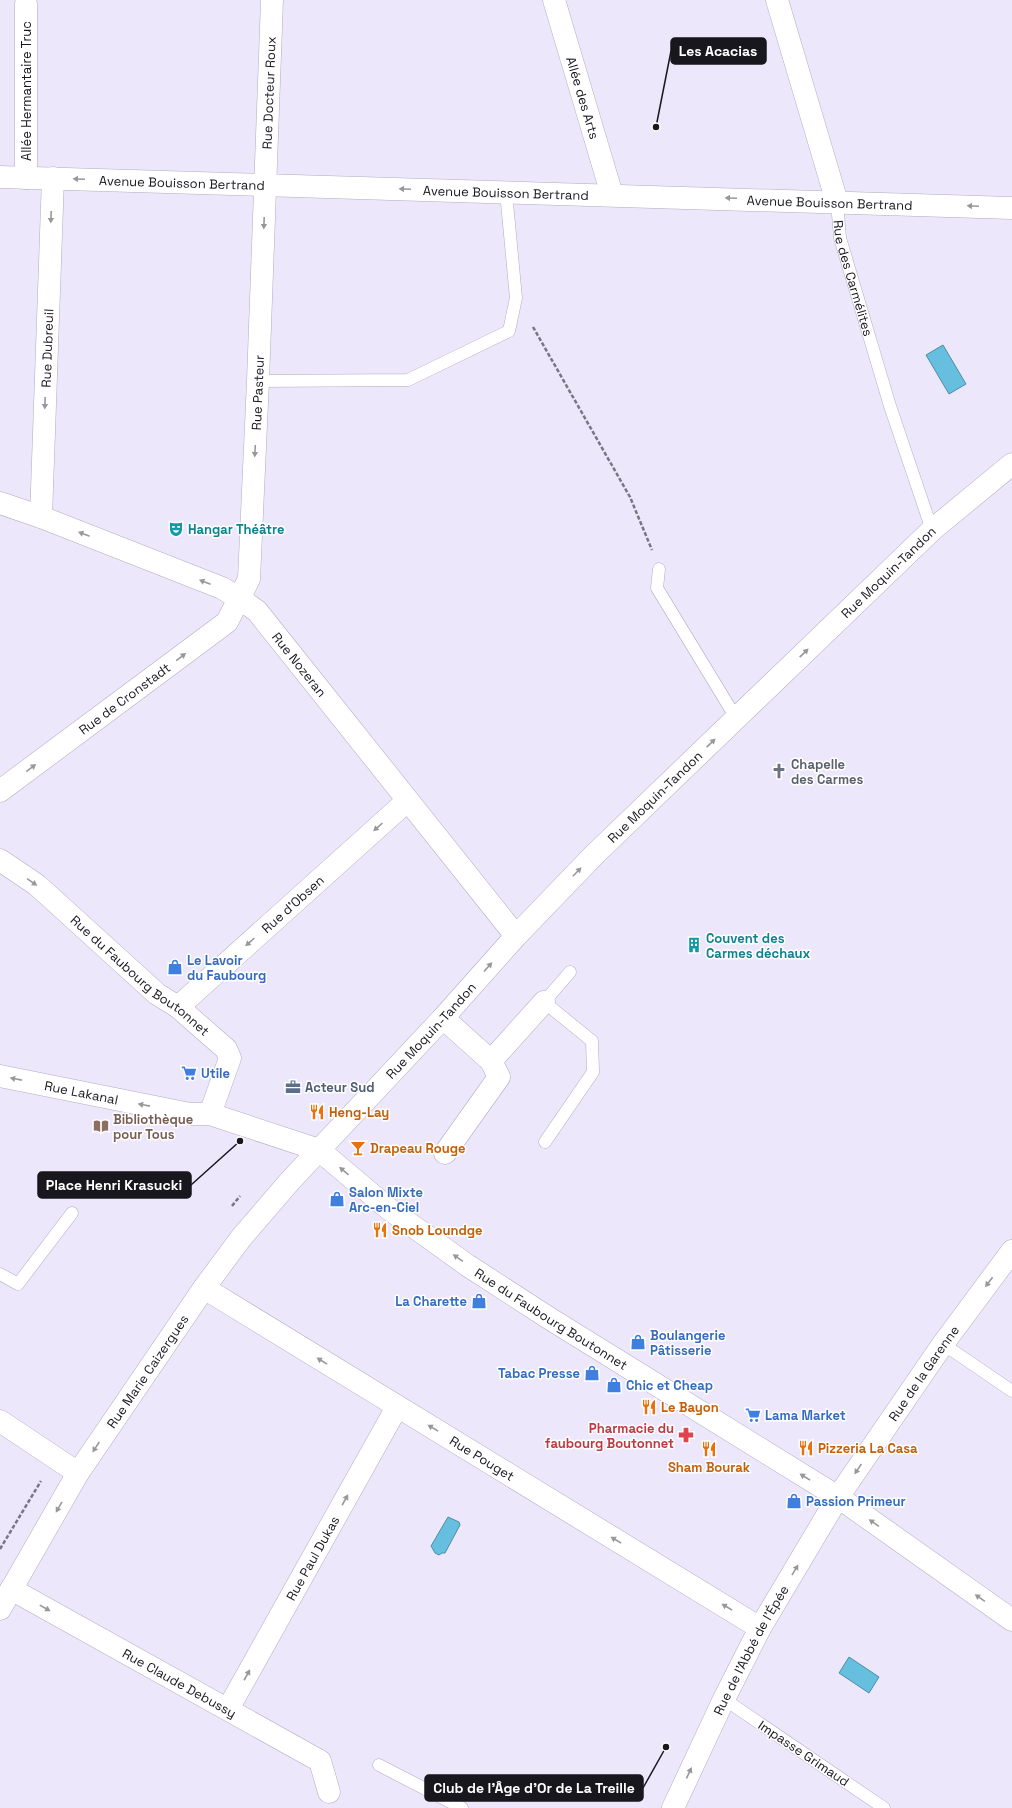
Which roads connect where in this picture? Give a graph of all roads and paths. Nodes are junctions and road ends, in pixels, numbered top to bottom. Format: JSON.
{"nodes":[{"id":1,"x":272,"y":0,"type":"edge"},
{"id":2,"x":554,"y":0,"type":"edge"},
{"id":3,"x":777,"y":0,"type":"edge"},
{"id":4,"x":26,"y":4,"type":"dead end"},
{"id":5,"x":0,"y":177,"type":"edge"},
{"id":6,"x":26,"y":178,"type":"junction"},
{"id":7,"x":53,"y":178,"type":"junction"},
{"id":8,"x":265,"y":184,"type":"junction"},
{"id":9,"x":506,"y":192,"type":"junction"},
{"id":10,"x":612,"y":195,"type":"junction"},
{"id":11,"x":837,"y":202,"type":"junction"},
{"id":12,"x":1012,"y":208,"type":"edge"},
{"id":13,"x":516,"y":298,"type":"junction"},
{"id":14,"x":258,"y":381,"type":"junction"},
{"id":15,"x":1012,"y":464,"type":"edge"},
{"id":16,"x":0,"y":503,"type":"edge"},
{"id":17,"x":41,"y":517,"type":"junction"},
{"id":18,"x":932,"y":530,"type":"junction"},
{"id":19,"x":659,"y":569,"type":"joint"},
{"id":20,"x":240,"y":598,"type":"junction"},
{"id":21,"x":736,"y":718,"type":"junction"},
{"id":22,"x":0,"y":791,"type":"edge"},
{"id":23,"x":407,"y":801,"type":"junction"},
{"id":24,"x":0,"y":860,"type":"edge"},
{"id":25,"x":516,"y":936,"type":"junction"},
{"id":26,"x":570,"y":972,"type":"dead end"},
{"id":27,"x":544,"y":1002,"type":"junction"},
{"id":28,"x":178,"y":1007,"type":"junction"},
{"id":29,"x":443,"y":1018,"type":"junction"},
{"id":30,"x":491,"y":1061,"type":"junction"},
{"id":31,"x":0,"y":1076,"type":"edge"},
{"id":32,"x":210,"y":1114,"type":"junction"},
{"id":33,"x":546,"y":1142,"type":"dead end"},
{"id":34,"x":319,"y":1150,"type":"junction"},
{"id":35,"x":445,"y":1153,"type":"dead end"},
{"id":36,"x":72,"y":1213,"type":"dead end"},
{"id":37,"x":1012,"y":1250,"type":"edge"},
{"id":38,"x":0,"y":1274,"type":"edge"},
{"id":39,"x":204,"y":1288,"type":"junction"},
{"id":40,"x":942,"y":1344,"type":"junction"},
{"id":41,"x":1012,"y":1391,"type":"edge"},
{"id":42,"x":397,"y":1407,"type":"junction"},
{"id":43,"x":0,"y":1421,"type":"edge"},
{"id":44,"x":78,"y":1473,"type":"junction"},
{"id":45,"x":30,"y":1496,"type":"dead end"},
{"id":46,"x":838,"y":1497,"type":"junction"},
{"id":47,"x":0,"y":1549,"type":"edge"},
{"id":48,"x":11,"y":1589,"type":"junction"},
{"id":49,"x":0,"y":1609,"type":"edge"},
{"id":50,"x":1012,"y":1620,"type":"edge"},
{"id":51,"x":760,"y":1628,"type":"junction"},
{"id":52,"x":724,"y":1699,"type":"junction"},
{"id":53,"x":228,"y":1709,"type":"junction"},
{"id":54,"x":379,"y":1765,"type":"dead end"},
{"id":55,"x":329,"y":1792,"type":"dead end"},
{"id":56,"x":462,"y":1808,"type":"edge"},
{"id":57,"x":673,"y":1808,"type":"edge"},
{"id":58,"x":884,"y":1808,"type":"edge"}],
"edges":[{"from":1,"to":8,"type":"street","name":"Rue Docteur Roux"},
{"from":2,"to":10,"type":"street","name":"Allée des Arts"},
{"from":3,"to":11,"type":"street","name":"Rue des Carmélites"},
{"from":4,"to":6,"type":"street","name":"Allée Hermantaire Truc"},
{"from":5,"to":6,"type":"street","name":"Avenue Bouisson Bertrand"},
{"from":6,"to":7,"type":"street","name":"Avenue Bouisson Bertrand"},
{"from":8,"to":7,"type":"street","name":"Avenue Bouisson Bertrand","one_way":true},
{"from":7,"to":17,"type":"street","name":"Rue Dubreuil","one_way":true},
{"from":9,"to":8,"type":"street","name":"Avenue Bouisson Bertrand","one_way":true},
{"from":8,"to":14,"type":"street","name":"Rue Pasteur","one_way":true},
{"from":9,"to":10,"type":"street","name":"Avenue Bouisson Bertrand"},
{"from":9,"to":13,"type":"lane"},
{"from":11,"to":10,"type":"street","name":"Avenue Bouisson Bertrand","one_way":true},
{"from":12,"to":11,"type":"street","name":"Avenue Bouisson Bertrand","one_way":true},
{"from":11,"to":18,"type":"lane","name":"Rue des Carmélites"},
{"from":13,"to":14,"type":"lane"},
{"from":13,"to":19,"type":"path"},
{"from":14,"to":20,"type":"street","name":"Rue Pasteur","one_way":true},
{"from":15,"to":18,"type":"street","name":"Rue Moquin-Tandon"},
{"from":16,"to":17,"type":"street","name":"Rue Nozeran"},
{"from":20,"to":17,"type":"street","name":"Rue Nozeran","one_way":true},
{"from":21,"to":18,"type":"street","name":"Rue Moquin-Tandon","one_way":true},
{"from":19,"to":21,"type":"lane"},
{"from":22,"to":20,"type":"street","name":"Rue de Cronstadt","one_way":true},
{"from":20,"to":23,"type":"street","name":"Rue Nozeran"},
{"from":25,"to":21,"type":"street","name":"Rue Moquin-Tandon","one_way":true},
{"from":23,"to":25,"type":"street","name":"Rue Nozeran"},
{"from":23,"to":28,"type":"street","name":"Rue d'Obsen","one_way":true},
{"from":24,"to":28,"type":"street","name":"Rue du Faubourg Boutonnet","one_way":true},
{"from":29,"to":25,"type":"street","name":"Rue Moquin-Tandon","one_way":true},
{"from":26,"to":27,"type":"lane"},
{"from":27,"to":30,"type":"street"},
{"from":27,"to":33,"type":"lane"},
{"from":28,"to":32,"type":"street","name":"Rue du Faubourg Boutonnet"},
{"from":29,"to":30,"type":"street"},
{"from":29,"to":34,"type":"street","name":"Rue Moquin-Tandon"},
{"from":30,"to":35,"type":"street"},
{"from":32,"to":31,"type":"street","name":"Rue Lakanal","one_way":true},
{"from":32,"to":34,"type":"street","name":"Rue Lakanal"},
{"from":34,"to":39,"type":"street","name":"Rue Marie Caizergues"},
{"from":46,"to":34,"type":"street","name":"Rue du Faubourg Boutonnet","one_way":true},
{"from":36,"to":38,"type":"lane"},
{"from":37,"to":40,"type":"street","name":"Rue de la Garenne","one_way":true},
{"from":42,"to":39,"type":"street","name":"Rue Pouget","one_way":true},
{"from":39,"to":44,"type":"street","name":"Rue Marie Caizergues","one_way":true},
{"from":40,"to":41,"type":"lane"},
{"from":40,"to":46,"type":"street","name":"Rue de la Garenne","one_way":true},
{"from":51,"to":42,"type":"street","name":"Rue Pouget","one_way":true},
{"from":53,"to":42,"type":"street","name":"Rue Paul Dukas","one_way":true},
{"from":43,"to":44,"type":"street"},
{"from":44,"to":48,"type":"street","name":"Rue Marie Caizergues","one_way":true},
{"from":45,"to":47,"type":"path"},
{"from":50,"to":46,"type":"street","name":"Rue du Faubourg Boutonnet","one_way":true},
{"from":51,"to":46,"type":"street","name":"Rue de l'Abbé de l'Épée","one_way":true},
{"from":48,"to":49,"type":"street","name":"Rue Marie Caizergues"},
{"from":48,"to":53,"type":"street","name":"Rue Claude Debussy","one_way":true},
{"from":51,"to":52,"type":"street","name":"Rue de l'Abbé de l'Épée"},
{"from":57,"to":52,"type":"street","name":"Rue de l'Abbé de l'Épée","one_way":true},
{"from":52,"to":58,"type":"lane","name":"Impasse Grimaud"},
{"from":53,"to":55,"type":"street","name":"Rue Claude Debussy"},
{"from":54,"to":56,"type":"lane"}]}
